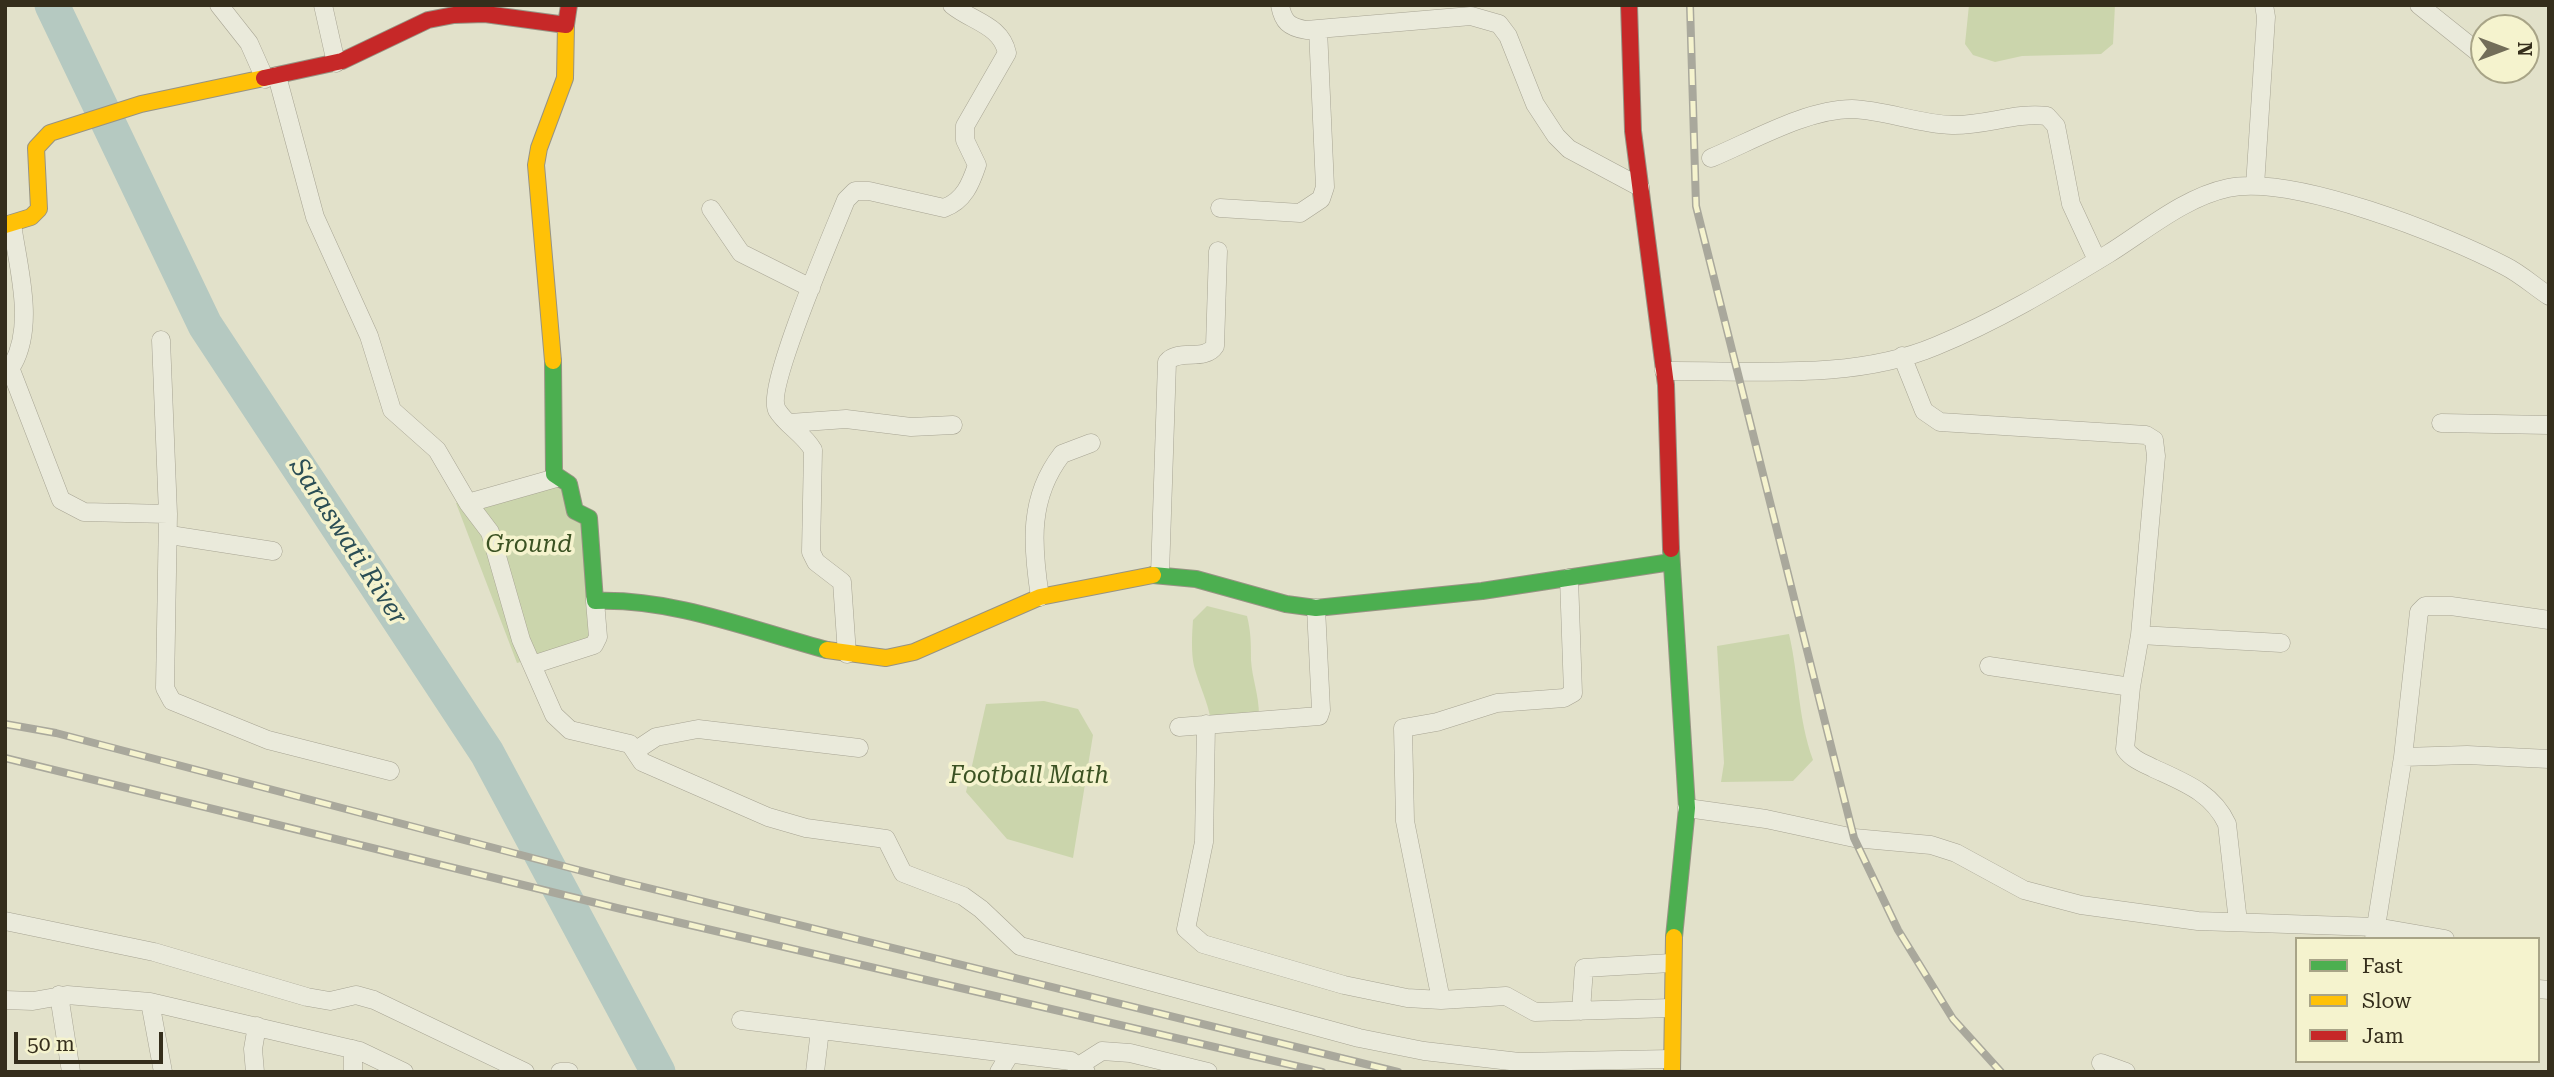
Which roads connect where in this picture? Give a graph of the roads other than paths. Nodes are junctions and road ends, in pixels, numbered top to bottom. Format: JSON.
{"nodes":[{"id":1,"x":219,"y":5,"type":"edge"},
{"id":2,"x":323,"y":5,"type":"edge"},
{"id":3,"x":569,"y":5,"type":"edge"},
{"id":4,"x":952,"y":5,"type":"edge"},
{"id":5,"x":1280,"y":5,"type":"edge"},
{"id":6,"x":1629,"y":5,"type":"edge"},
{"id":7,"x":2264,"y":5,"type":"edge"},
{"id":8,"x":2419,"y":5,"type":"edge"},
{"id":9,"x":566,"y":25,"type":"junction"},
{"id":10,"x":1318,"y":29,"type":"junction"},
{"id":11,"x":2470,"y":46,"type":"edge"},
{"id":12,"x":336,"y":63,"type":"junction"},
{"id":13,"x":271,"y":78,"type":"junction"},
{"id":14,"x":1711,"y":158,"type":"dead end"},
{"id":15,"x":2255,"y":186,"type":"junction"},
{"id":16,"x":1640,"y":187,"type":"junction"},
{"id":17,"x":1220,"y":208,"type":"dead end"},
{"id":18,"x":710,"y":209,"type":"dead end"},
{"id":19,"x":8,"y":225,"type":"edge"},
{"id":20,"x":1217,"y":251,"type":"dead end"},
{"id":21,"x":2097,"y":260,"type":"junction"},
{"id":22,"x":811,"y":288,"type":"junction"},
{"id":23,"x":2549,"y":296,"type":"edge"},
{"id":24,"x":161,"y":340,"type":"dead end"},
{"id":25,"x":1902,"y":356,"type":"junction"},
{"id":26,"x":7,"y":366,"type":"edge"},
{"id":27,"x":1664,"y":371,"type":"junction"},
{"id":28,"x":790,"y":423,"type":"junction"},
{"id":29,"x":2441,"y":423,"type":"dead end"},
{"id":30,"x":953,"y":425,"type":"dead end"},
{"id":31,"x":2549,"y":425,"type":"edge"},
{"id":32,"x":1091,"y":443,"type":"dead end"},
{"id":33,"x":556,"y":478,"type":"junction"},
{"id":34,"x":468,"y":503,"type":"junction"},
{"id":35,"x":168,"y":514,"type":"junction"},
{"id":36,"x":170,"y":535,"type":"junction"},
{"id":37,"x":273,"y":551,"type":"dead end"},
{"id":38,"x":1671,"y":562,"type":"junction"},
{"id":39,"x":1160,"y":574,"type":"junction"},
{"id":40,"x":1569,"y":578,"type":"junction"},
{"id":41,"x":1040,"y":597,"type":"junction"},
{"id":42,"x":595,"y":601,"type":"junction"},
{"id":43,"x":1316,"y":608,"type":"junction"},
{"id":44,"x":2549,"y":620,"type":"edge"},
{"id":45,"x":2140,"y":635,"type":"junction"},
{"id":46,"x":2281,"y":643,"type":"dead end"},
{"id":47,"x":847,"y":654,"type":"junction"},
{"id":48,"x":532,"y":665,"type":"junction"},
{"id":49,"x":1989,"y":666,"type":"dead end"},
{"id":50,"x":2131,"y":687,"type":"junction"},
{"id":51,"x":1206,"y":724,"type":"junction"},
{"id":52,"x":1179,"y":727,"type":"dead end"},
{"id":53,"x":859,"y":748,"type":"dead end"},
{"id":54,"x":635,"y":751,"type":"junction"},
{"id":55,"x":2403,"y":757,"type":"junction"},
{"id":56,"x":2549,"y":759,"type":"edge"},
{"id":57,"x":390,"y":771,"type":"dead end"},
{"id":58,"x":1687,"y":808,"type":"junction"},
{"id":59,"x":5,"y":921,"type":"edge"},
{"id":60,"x":2238,"y":922,"type":"junction"},
{"id":61,"x":2375,"y":933,"type":"edge"},
{"id":62,"x":2422,"y":937,"type":"edge"},
{"id":63,"x":1671,"y":963,"type":"junction"},
{"id":64,"x":59,"y":995,"type":"junction"},
{"id":65,"x":5,"y":1000,"type":"edge"},
{"id":66,"x":1441,"y":1000,"type":"junction"},
{"id":67,"x":150,"y":1002,"type":"junction"},
{"id":68,"x":1671,"y":1008,"type":"junction"},
{"id":69,"x":1581,"y":1011,"type":"junction"},
{"id":70,"x":741,"y":1020,"type":"dead end"},
{"id":71,"x":257,"y":1026,"type":"junction"},
{"id":72,"x":820,"y":1030,"type":"junction"},
{"id":73,"x":353,"y":1049,"type":"junction"},
{"id":74,"x":1010,"y":1054,"type":"junction"},
{"id":75,"x":2101,"y":1063,"type":"dead end"},
{"id":76,"x":1672,"y":1065,"type":"edge"},
{"id":77,"x":1083,"y":1068,"type":"edge"},
{"id":78,"x":71,"y":1072,"type":"edge"},
{"id":79,"x":163,"y":1072,"type":"edge"},
{"id":80,"x":255,"y":1072,"type":"edge"},
{"id":81,"x":354,"y":1072,"type":"edge"},
{"id":82,"x":404,"y":1072,"type":"edge"},
{"id":83,"x":525,"y":1072,"type":"edge"},
{"id":84,"x":561,"y":1072,"type":"edge"},
{"id":85,"x":569,"y":1072,"type":"edge"},
{"id":86,"x":815,"y":1072,"type":"edge"},
{"id":87,"x":999,"y":1072,"type":"edge"},
{"id":88,"x":1208,"y":1072,"type":"edge"},
{"id":89,"x":2126,"y":1072,"type":"edge"}],
"edges":[{"from":1,"to":13,"type":"street"},
{"from":2,"to":12,"type":"street"},
{"from":3,"to":9,"type":"street"},
{"from":4,"to":22,"type":"street"},
{"from":5,"to":10,"type":"street"},
{"from":6,"to":16,"type":"street"},
{"from":7,"to":15,"type":"street"},
{"from":8,"to":11,"type":"street"},
{"from":9,"to":12,"type":"street"},
{"from":9,"to":33,"type":"street"},
{"from":10,"to":16,"type":"street"},
{"from":10,"to":17,"type":"street"},
{"from":12,"to":13,"type":"street"},
{"from":13,"to":19,"type":"street"},
{"from":13,"to":34,"type":"street"},
{"from":14,"to":21,"type":"street"},
{"from":15,"to":21,"type":"street"},
{"from":15,"to":23,"type":"street"},
{"from":16,"to":27,"type":"street"},
{"from":18,"to":22,"type":"street"},
{"from":19,"to":26,"type":"street"},
{"from":20,"to":39,"type":"street"},
{"from":21,"to":25,"type":"street"},
{"from":22,"to":28,"type":"street"},
{"from":24,"to":35,"type":"street"},
{"from":25,"to":27,"type":"street"},
{"from":25,"to":45,"type":"street"},
{"from":26,"to":35,"type":"street"},
{"from":27,"to":38,"type":"street"},
{"from":28,"to":30,"type":"street"},
{"from":28,"to":47,"type":"street"},
{"from":29,"to":31,"type":"street"},
{"from":32,"to":41,"type":"street"},
{"from":33,"to":34,"type":"street"},
{"from":33,"to":42,"type":"street"},
{"from":34,"to":48,"type":"street"},
{"from":35,"to":36,"type":"street"},
{"from":36,"to":37,"type":"street"},
{"from":36,"to":57,"type":"street"},
{"from":38,"to":40,"type":"street"},
{"from":38,"to":58,"type":"street"},
{"from":39,"to":41,"type":"street"},
{"from":39,"to":43,"type":"street"},
{"from":40,"to":43,"type":"street"},
{"from":40,"to":66,"type":"street"},
{"from":41,"to":47,"type":"street"},
{"from":42,"to":47,"type":"street"},
{"from":42,"to":48,"type":"street"},
{"from":43,"to":51,"type":"street"},
{"from":44,"to":55,"type":"street"},
{"from":45,"to":46,"type":"street"},
{"from":45,"to":50,"type":"street"},
{"from":48,"to":54,"type":"street"},
{"from":49,"to":50,"type":"street"},
{"from":50,"to":60,"type":"street"},
{"from":51,"to":52,"type":"street"},
{"from":51,"to":66,"type":"street"},
{"from":53,"to":54,"type":"street"},
{"from":54,"to":76,"type":"street"},
{"from":55,"to":56,"type":"street"},
{"from":55,"to":61,"type":"street"},
{"from":58,"to":60,"type":"street"},
{"from":58,"to":63,"type":"street"},
{"from":59,"to":83,"type":"street"},
{"from":60,"to":61,"type":"street"},
{"from":61,"to":62,"type":"street"},
{"from":63,"to":68,"type":"street"},
{"from":63,"to":69,"type":"street"},
{"from":64,"to":65,"type":"street"},
{"from":64,"to":67,"type":"street"},
{"from":64,"to":78,"type":"street"},
{"from":66,"to":69,"type":"street"},
{"from":67,"to":71,"type":"street"},
{"from":67,"to":79,"type":"street"},
{"from":68,"to":69,"type":"street"},
{"from":68,"to":76,"type":"street"},
{"from":70,"to":72,"type":"street"},
{"from":71,"to":73,"type":"street"},
{"from":71,"to":80,"type":"street"},
{"from":72,"to":74,"type":"street"},
{"from":72,"to":86,"type":"street"},
{"from":73,"to":81,"type":"street"},
{"from":73,"to":82,"type":"street"},
{"from":74,"to":77,"type":"street"},
{"from":74,"to":87,"type":"street"},
{"from":75,"to":89,"type":"street"},
{"from":77,"to":88,"type":"street"},
{"from":84,"to":85,"type":"street"}]}
